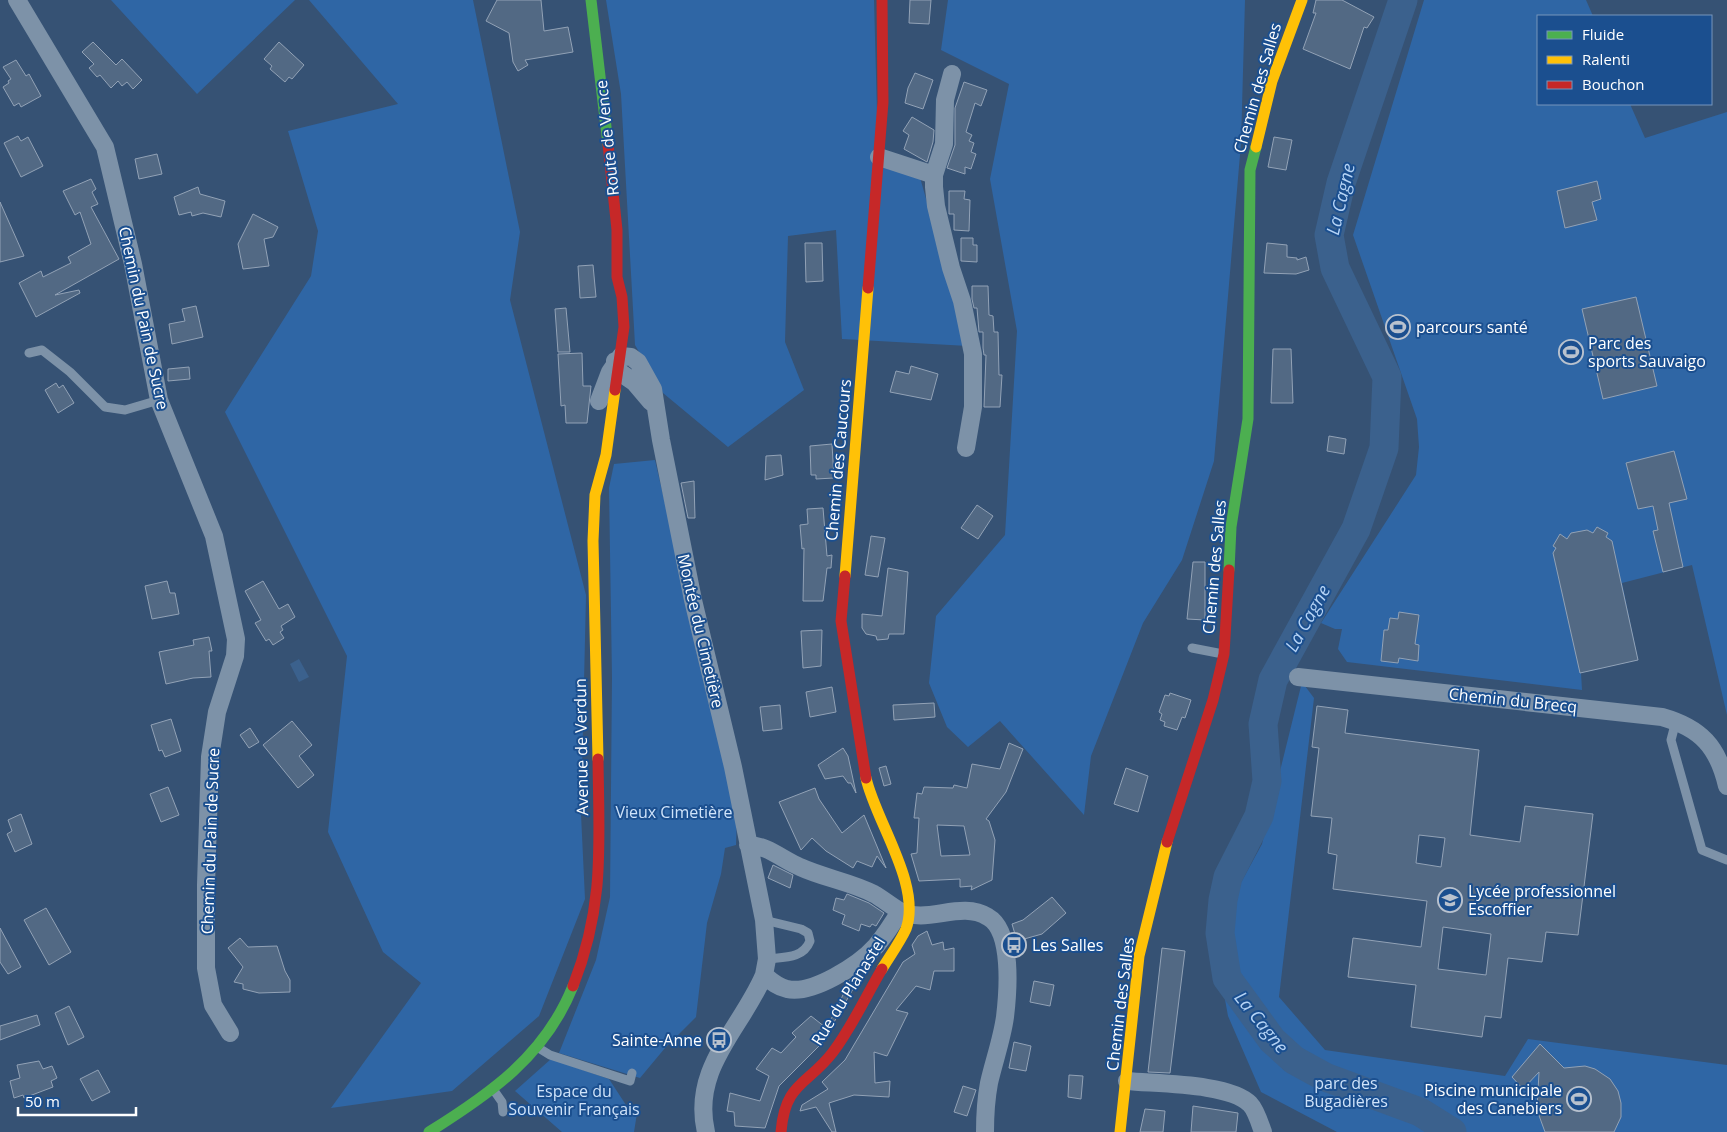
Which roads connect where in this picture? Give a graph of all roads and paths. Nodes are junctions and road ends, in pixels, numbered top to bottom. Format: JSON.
{"nodes":[{"id":1,"x":17,"y":0,"type":"edge"},
{"id":2,"x":591,"y":0,"type":"edge"},
{"id":3,"x":882,"y":0,"type":"edge"},
{"id":4,"x":1302,"y":0,"type":"edge"},
{"id":5,"x":952,"y":74,"type":"dead end"},
{"id":6,"x":879,"y":157,"type":"junction"},
{"id":7,"x":934,"y":175,"type":"junction"},
{"id":8,"x":616,"y":302,"type":"joint"},
{"id":9,"x":29,"y":353,"type":"dead end"},
{"id":10,"x":615,"y":361,"type":"junction"},
{"id":11,"x":159,"y":400,"type":"junction"},
{"id":12,"x":598,"y":406,"type":"dead end"},
{"id":13,"x":966,"y":448,"type":"dead end"},
{"id":14,"x":594,"y":457,"type":"dead end"},
{"id":15,"x":595,"y":494,"type":"junction"},
{"id":16,"x":1192,"y":648,"type":"dead end"},
{"id":17,"x":1224,"y":654,"type":"junction"},
{"id":18,"x":1298,"y":676,"type":"dead end"},
{"id":19,"x":1676,"y":721,"type":"junction"},
{"id":20,"x":1727,"y":786,"type":"edge"},
{"id":21,"x":748,"y":845,"type":"junction"},
{"id":22,"x":1727,"y":860,"type":"edge"},
{"id":23,"x":904,"y":912,"type":"junction"},
{"id":24,"x":764,"y":920,"type":"junction"},
{"id":25,"x":766,"y":967,"type":"junction"},
{"id":26,"x":230,"y":1033,"type":"dead end"},
{"id":27,"x":537,"y":1047,"type":"junction"},
{"id":28,"x":632,"y":1073,"type":"dead end"},
{"id":29,"x":1127,"y":1082,"type":"junction"},
{"id":30,"x":494,"y":1090,"type":"junction"},
{"id":31,"x":503,"y":1112,"type":"dead end"},
{"id":32,"x":429,"y":1132,"type":"edge"},
{"id":33,"x":706,"y":1132,"type":"edge"},
{"id":34,"x":781,"y":1132,"type":"edge"},
{"id":35,"x":985,"y":1132,"type":"edge"},
{"id":36,"x":1120,"y":1132,"type":"edge"},
{"id":37,"x":1263,"y":1132,"type":"edge"}],
"edges":[{"from":1,"to":11,"type":"street","name":"Chemin du Pain de Sucre"},
{"from":2,"to":8,"type":"street","name":"Route de Vence"},
{"from":3,"to":6,"type":"street","name":"Chemin des Caucours"},
{"from":4,"to":17,"type":"street","name":"Chemin des Salles"},
{"from":5,"to":7,"type":"street"},
{"from":6,"to":7,"type":"street"},
{"from":6,"to":23,"type":"street","name":"Chemin des Caucours"},
{"from":7,"to":13,"type":"street"},
{"from":8,"to":10,"type":"street","name":"Route de Vence"},
{"from":9,"to":11,"type":"lane"},
{"from":10,"to":12,"type":"street","name":"Route de Vence"},
{"from":10,"to":15,"type":"street","name":"Avenue de Verdun"},
{"from":10,"to":21,"type":"street","name":"Montée du Cimetière"},
{"from":11,"to":26,"type":"street","name":"Chemin du Pain de Sucre"},
{"from":14,"to":15,"type":"street"},
{"from":15,"to":27,"type":"street","name":"Avenue de Verdun"},
{"from":16,"to":17,"type":"lane"},
{"from":17,"to":29,"type":"street","name":"Chemin des Salles"},
{"from":18,"to":19,"type":"street","name":"Chemin du Brecq"},
{"from":19,"to":20,"type":"street","name":"Chemin du Brecq"},
{"from":19,"to":22,"type":"lane"},
{"from":21,"to":23,"type":"street"},
{"from":21,"to":24,"type":"street","name":"Montée du Cimetière"},
{"from":23,"to":25,"type":"street"},
{"from":23,"to":34,"type":"street","name":"Rue du Planastel"},
{"from":23,"to":35,"type":"street"},
{"from":24,"to":25,"type":"street","name":"Montée du Cimetière"},
{"from":24,"to":25,"type":"lane"},
{"from":25,"to":33,"type":"street"},
{"from":27,"to":28,"type":"lane"},
{"from":27,"to":30,"type":"street","name":"Avenue de Verdun"},
{"from":29,"to":36,"type":"street","name":"Chemin des Salles"},
{"from":29,"to":37,"type":"street"},
{"from":30,"to":31,"type":"lane"},
{"from":30,"to":32,"type":"street","name":"Avenue de Verdun"}]}
